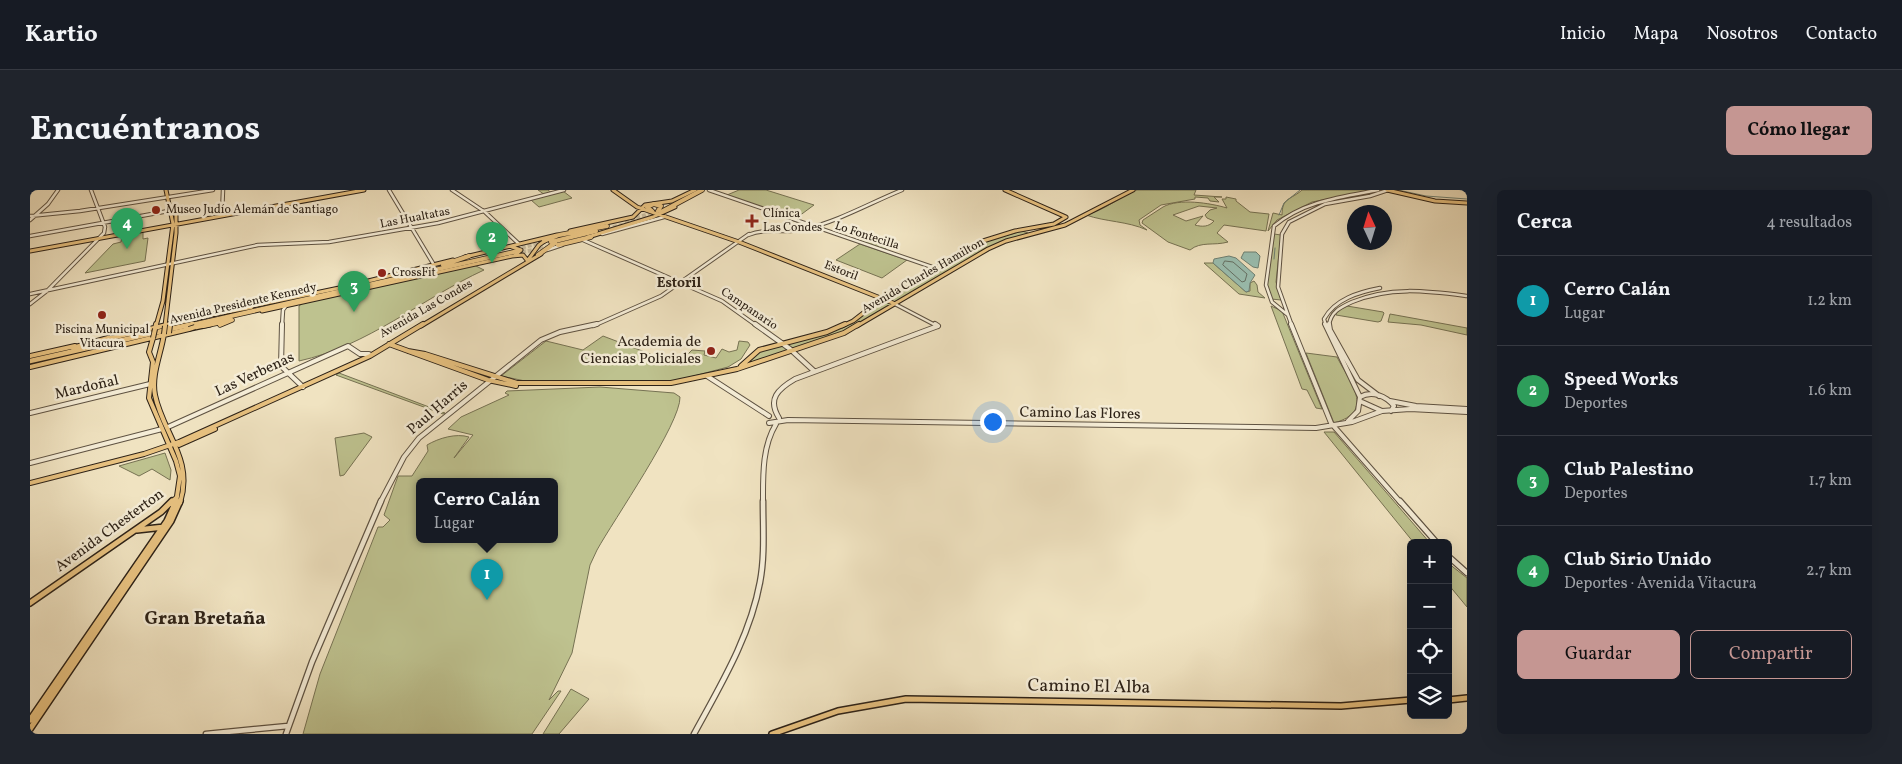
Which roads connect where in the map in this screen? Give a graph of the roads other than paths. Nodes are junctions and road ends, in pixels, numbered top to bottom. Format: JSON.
{"nodes":[{"id":1,"x":58,"y":190,"type":"edge"},
{"id":2,"x":91,"y":190,"type":"edge"},
{"id":3,"x":167,"y":190,"type":"edge"},
{"id":4,"x":214,"y":190,"type":"edge"},
{"id":5,"x":223,"y":190,"type":"edge"},
{"id":6,"x":359,"y":190,"type":"edge"},
{"id":7,"x":364,"y":190,"type":"edge"},
{"id":8,"x":389,"y":190,"type":"edge"},
{"id":9,"x":452,"y":190,"type":"edge"},
{"id":10,"x":564,"y":190,"type":"edge"},
{"id":11,"x":611,"y":190,"type":"edge"},
{"id":12,"x":697,"y":190,"type":"edge"},
{"id":13,"x":703,"y":190,"type":"edge"},
{"id":14,"x":709,"y":190,"type":"edge"},
{"id":15,"x":902,"y":190,"type":"edge"},
{"id":16,"x":1005,"y":190,"type":"edge"},
{"id":17,"x":1133,"y":190,"type":"edge"},
{"id":18,"x":1378,"y":190,"type":"edge"},
{"id":19,"x":1388,"y":190,"type":"edge"},
{"id":20,"x":166,"y":198,"type":"junction"},
{"id":21,"x":1467,"y":202,"type":"edge"},
{"id":22,"x":650,"y":203,"type":"junction"},
{"id":23,"x":631,"y":205,"type":"junction"},
{"id":24,"x":636,"y":206,"type":"junction"},
{"id":25,"x":98,"y":208,"type":"junction"},
{"id":26,"x":641,"y":209,"type":"junction"},
{"id":27,"x":173,"y":210,"type":"junction"},
{"id":28,"x":652,"y":211,"type":"junction"},
{"id":29,"x":485,"y":212,"type":"junction"},
{"id":30,"x":660,"y":213,"type":"junction"},
{"id":31,"x":638,"y":214,"type":"junction"},
{"id":32,"x":36,"y":215,"type":"junction"},
{"id":33,"x":30,"y":216,"type":"edge"},
{"id":34,"x":221,"y":216,"type":"junction"},
{"id":35,"x":30,"y":220,"type":"edge"},
{"id":36,"x":104,"y":224,"type":"junction"},
{"id":37,"x":175,"y":225,"type":"junction"},
{"id":38,"x":610,"y":226,"type":"junction"},
{"id":39,"x":813,"y":227,"type":"junction"},
{"id":40,"x":412,"y":228,"type":"junction"},
{"id":41,"x":1272,"y":232,"type":"junction"},
{"id":42,"x":1024,"y":233,"type":"junction"},
{"id":43,"x":557,"y":234,"type":"junction"},
{"id":44,"x":749,"y":234,"type":"joint"},
{"id":45,"x":1282,"y":234,"type":"junction"},
{"id":46,"x":591,"y":235,"type":"junction"},
{"id":47,"x":30,"y":236,"type":"edge"},
{"id":48,"x":100,"y":238,"type":"junction"},
{"id":49,"x":583,"y":240,"type":"junction"},
{"id":50,"x":544,"y":241,"type":"junction"},
{"id":51,"x":738,"y":242,"type":"junction"},
{"id":52,"x":551,"y":243,"type":"junction"},
{"id":53,"x":519,"y":244,"type":"junction"},
{"id":54,"x":265,"y":245,"type":"joint"},
{"id":55,"x":558,"y":245,"type":"tunnel mouth"},
{"id":56,"x":538,"y":246,"type":"junction"},
{"id":57,"x":507,"y":247,"type":"junction"},
{"id":58,"x":546,"y":250,"type":"junction"},
{"id":59,"x":30,"y":251,"type":"edge"},
{"id":60,"x":538,"y":255,"type":"joint"},
{"id":61,"x":469,"y":256,"type":"joint"},
{"id":62,"x":512,"y":256,"type":"junction"},
{"id":63,"x":528,"y":260,"type":"junction"},
{"id":64,"x":482,"y":262,"type":"junction"},
{"id":65,"x":170,"y":264,"type":"junction"},
{"id":66,"x":435,"y":267,"type":"junction"},
{"id":67,"x":445,"y":268,"type":"junction"},
{"id":68,"x":935,"y":268,"type":"junction"},
{"id":69,"x":388,"y":281,"type":"junction"},
{"id":70,"x":682,"y":283,"type":"junction"},
{"id":71,"x":48,"y":290,"type":"junction"},
{"id":72,"x":360,"y":290,"type":"junction"},
{"id":73,"x":1362,"y":293,"type":"junction"},
{"id":74,"x":30,"y":294,"type":"edge"},
{"id":75,"x":1366,"y":295,"type":"junction"},
{"id":76,"x":1467,"y":295,"type":"edge"},
{"id":77,"x":882,"y":298,"type":"junction"},
{"id":78,"x":281,"y":302,"type":"junction"},
{"id":79,"x":893,"y":303,"type":"junction"},
{"id":80,"x":30,"y":304,"type":"edge"},
{"id":81,"x":284,"y":308,"type":"junction"},
{"id":82,"x":1327,"y":313,"type":"joint"},
{"id":83,"x":212,"y":314,"type":"junction"},
{"id":84,"x":1288,"y":315,"type":"junction"},
{"id":85,"x":919,"y":316,"type":"junction"},
{"id":86,"x":925,"y":320,"type":"junction"},
{"id":87,"x":930,"y":321,"type":"junction"},
{"id":88,"x":943,"y":324,"type":"dead end"},
{"id":89,"x":1324,"y":324,"type":"junction"},
{"id":90,"x":169,"y":325,"type":"junction"},
{"id":91,"x":220,"y":325,"type":"dead end"},
{"id":92,"x":1329,"y":325,"type":"junction"},
{"id":93,"x":938,"y":326,"type":"junction"},
{"id":94,"x":155,"y":327,"type":"junction"},
{"id":95,"x":933,"y":329,"type":"junction"},
{"id":96,"x":166,"y":334,"type":"junction"},
{"id":97,"x":109,"y":338,"type":"junction"},
{"id":98,"x":152,"y":338,"type":"junction"},
{"id":99,"x":782,"y":343,"type":"junction"},
{"id":100,"x":388,"y":344,"type":"junction"},
{"id":101,"x":792,"y":350,"type":"junction"},
{"id":102,"x":59,"y":352,"type":"junction"},
{"id":103,"x":368,"y":354,"type":"junction"},
{"id":104,"x":150,"y":357,"type":"junction"},
{"id":105,"x":160,"y":357,"type":"junction"},
{"id":106,"x":30,"y":359,"type":"edge"},
{"id":107,"x":350,"y":365,"type":"junction"},
{"id":108,"x":30,"y":367,"type":"edge"},
{"id":109,"x":1346,"y":368,"type":"junction"},
{"id":110,"x":1352,"y":369,"type":"junction"},
{"id":111,"x":814,"y":371,"type":"junction"},
{"id":112,"x":721,"y":372,"type":"junction"},
{"id":113,"x":288,"y":374,"type":"junction"},
{"id":114,"x":706,"y":376,"type":"junction"},
{"id":115,"x":492,"y":379,"type":"junction"},
{"id":116,"x":150,"y":384,"type":"junction"},
{"id":117,"x":303,"y":387,"type":"junction"},
{"id":118,"x":1379,"y":396,"type":"junction"},
{"id":119,"x":1361,"y":400,"type":"junction"},
{"id":120,"x":1390,"y":401,"type":"junction"},
{"id":121,"x":153,"y":409,"type":"junction"},
{"id":122,"x":160,"y":409,"type":"junction"},
{"id":123,"x":773,"y":410,"type":"junction"},
{"id":124,"x":1382,"y":411,"type":"junction"},
{"id":125,"x":1390,"y":411,"type":"junction"},
{"id":126,"x":1467,"y":411,"type":"edge"},
{"id":127,"x":30,"y":413,"type":"edge"},
{"id":128,"x":770,"y":416,"type":"junction"},
{"id":129,"x":778,"y":420,"type":"junction"},
{"id":130,"x":1342,"y":424,"type":"junction"},
{"id":131,"x":771,"y":425,"type":"junction"},
{"id":132,"x":1334,"y":426,"type":"junction"},
{"id":133,"x":168,"y":427,"type":"junction"},
{"id":134,"x":162,"y":429,"type":"junction"},
{"id":135,"x":176,"y":445,"type":"junction"},
{"id":136,"x":170,"y":447,"type":"junction"},
{"id":137,"x":30,"y":463,"type":"edge"},
{"id":138,"x":30,"y":485,"type":"edge"},
{"id":139,"x":178,"y":495,"type":"junction"},
{"id":140,"x":151,"y":519,"type":"junction"},
{"id":141,"x":165,"y":526,"type":"junction"},
{"id":142,"x":150,"y":527,"type":"junction"},
{"id":143,"x":129,"y":534,"type":"junction"},
{"id":144,"x":1433,"y":539,"type":"edge"},
{"id":145,"x":1452,"y":560,"type":"edge"},
{"id":146,"x":1467,"y":573,"type":"edge"},
{"id":147,"x":30,"y":603,"type":"edge"},
{"id":148,"x":1467,"y":698,"type":"edge"},
{"id":149,"x":1407,"y":700,"type":"edge"},
{"id":150,"x":1452,"y":700,"type":"edge"},
{"id":151,"x":30,"y":720,"type":"edge"},
{"id":152,"x":288,"y":726,"type":"junction"},
{"id":153,"x":30,"y":729,"type":"edge"},
{"id":154,"x":206,"y":734,"type":"edge"},
{"id":155,"x":286,"y":734,"type":"edge"},
{"id":156,"x":694,"y":734,"type":"edge"},
{"id":157,"x":772,"y":734,"type":"edge"}],
"edges":[{"from":1,"to":32,"type":"street"},
{"from":2,"to":25,"type":"street"},
{"from":3,"to":20,"type":"main road"},
{"from":4,"to":20,"type":"street"},
{"from":5,"to":34,"type":"street"},
{"from":6,"to":34,"type":"main road"},
{"from":7,"to":34,"type":"main road"},
{"from":8,"to":40,"type":"street"},
{"from":9,"to":29,"type":"street"},
{"from":10,"to":29,"type":"street","name":"Las Hualtatas"},
{"from":11,"to":23,"type":"main road"},
{"from":11,"to":24,"type":"main road"},
{"from":12,"to":22,"type":"main road"},
{"from":12,"to":30,"type":"highway"},
{"from":13,"to":30,"type":"highway"},
{"from":14,"to":39,"type":"street","name":"Lo Fontecilla"},
{"from":15,"to":39,"type":"street","name":"Paul Harris"},
{"from":16,"to":42,"type":"main road","name":"Avenida Charles Hamilton"},
{"from":17,"to":42,"type":"main road","name":"Avenida Charles Hamilton"},
{"from":18,"to":41,"type":"street"},
{"from":19,"to":21,"type":"main road"},
{"from":19,"to":45,"type":"street"},
{"from":20,"to":25,"type":"street"},
{"from":20,"to":27,"type":"main road"},
{"from":22,"to":24,"type":"main road"},
{"from":22,"to":26,"type":"main road"},
{"from":23,"to":26,"type":"main road"},
{"from":23,"to":31,"type":"main road"},
{"from":24,"to":26,"type":"main road"},
{"from":25,"to":32,"type":"street"},
{"from":25,"to":36,"type":"street"},
{"from":26,"to":28,"type":"main road"},
{"from":26,"to":30,"type":"main road"},
{"from":26,"to":31,"type":"main road"},
{"from":27,"to":36,"type":"street"},
{"from":27,"to":37,"type":"main road"},
{"from":28,"to":30,"type":"main road"},
{"from":28,"to":30,"type":"highway"},
{"from":29,"to":40,"type":"street","name":"Las Hualtatas"},
{"from":29,"to":53,"type":"street"},
{"from":30,"to":46,"type":"main road"},
{"from":30,"to":51,"type":"main road","name":"Estoril"},
{"from":31,"to":43,"type":"main road"},
{"from":32,"to":33,"type":"street"},
{"from":32,"to":35,"type":"street"},
{"from":34,"to":37,"type":"main road"},
{"from":36,"to":47,"type":"street"},
{"from":36,"to":48,"type":"street"},
{"from":37,"to":48,"type":"main road"},
{"from":37,"to":65,"type":"main road"},
{"from":38,"to":46,"type":"highway"},
{"from":38,"to":50,"type":"highway"},
{"from":38,"to":52,"type":"highway"},
{"from":39,"to":44,"type":"street","name":"Paul Harris"},
{"from":39,"to":68,"type":"street","name":"Lo Fontecilla"},
{"from":40,"to":54,"type":"street","name":"Las Hualtatas"},
{"from":40,"to":66,"type":"street"},
{"from":41,"to":45,"type":"street"},
{"from":41,"to":84,"type":"street"},
{"from":42,"to":68,"type":"main road","name":"Avenida Charles Hamilton"},
{"from":42,"to":79,"type":"main road","name":"Avenida Charles Hamilton"},
{"from":43,"to":50,"type":"main road","name":"Avenida Las Condes"},
{"from":43,"to":53,"type":"main road"},
{"from":44,"to":51,"type":"street","name":"Paul Harris"},
{"from":45,"to":84,"type":"street"},
{"from":46,"to":49,"type":"street"},
{"from":46,"to":52,"type":"highway"},
{"from":46,"to":55,"type":"highway"},
{"from":46,"to":58,"type":"highway"},
{"from":48,"to":59,"type":"main road"},
{"from":48,"to":71,"type":"street"},
{"from":49,"to":58,"type":"street"},
{"from":49,"to":70,"type":"street","name":"Campanario"},
{"from":50,"to":56,"type":"main road","name":"Avenida Las Condes"},
{"from":51,"to":70,"type":"street","name":"Paul Harris"},
{"from":51,"to":77,"type":"main road","name":"Estoril"},
{"from":52,"to":58,"type":"main road"},
{"from":53,"to":57,"type":"main road"},
{"from":54,"to":65,"type":"street","name":"Las Hualtatas"},
{"from":56,"to":58,"type":"main road"},
{"from":56,"to":63,"type":"main road","name":"Avenida Las Condes"},
{"from":57,"to":61,"type":"main road"},
{"from":57,"to":62,"type":"main road"},
{"from":58,"to":60,"type":"highway"},
{"from":60,"to":100,"type":"main road","name":"Avenida Las Condes"},
{"from":61,"to":66,"type":"highway"},
{"from":62,"to":63,"type":"main road"},
{"from":62,"to":64,"type":"main road"},
{"from":63,"to":100,"type":"main road","name":"Avenida Las Condes"},
{"from":64,"to":67,"type":"highway"},
{"from":64,"to":72,"type":"main road"},
{"from":65,"to":71,"type":"street","name":"Las Hualtatas"},
{"from":65,"to":90,"type":"main road"},
{"from":65,"to":94,"type":"main road"},
{"from":66,"to":67,"type":"highway","name":"Avenida Presidente Kennedy"},
{"from":66,"to":78,"type":"highway","name":"Avenida Presidente Kennedy"},
{"from":66,"to":83,"type":"main road"},
{"from":67,"to":69,"type":"highway","name":"Avenida Presidente Kennedy"},
{"from":68,"to":77,"type":"main road","name":"Avenida Charles Hamilton"},
{"from":69,"to":72,"type":"highway"},
{"from":69,"to":96,"type":"highway","name":"Avenida Presidente Kennedy"},
{"from":70,"to":99,"type":"street","name":"Campanario"},
{"from":70,"to":115,"type":"street","name":"Paul Harris"},
{"from":71,"to":74,"type":"street","name":"Las Hualtatas"},
{"from":71,"to":80,"type":"street"},
{"from":72,"to":81,"type":"main road"},
{"from":73,"to":75,"type":"street"},
{"from":73,"to":76,"type":"street"},
{"from":73,"to":82,"type":"street"},
{"from":75,"to":76,"type":"street"},
{"from":75,"to":92,"type":"street"},
{"from":77,"to":79,"type":"main road","name":"Estoril"},
{"from":77,"to":99,"type":"main road","name":"Avenida Charles Hamilton"},
{"from":78,"to":83,"type":"highway"},
{"from":78,"to":102,"type":"highway","name":"Avenida Presidente Kennedy"},
{"from":79,"to":85,"type":"street","name":"Estoril"},
{"from":79,"to":101,"type":"main road","name":"Avenida Charles Hamilton"},
{"from":81,"to":96,"type":"main road","bridge":true},
{"from":81,"to":113,"type":"street"},
{"from":82,"to":89,"type":"street"},
{"from":83,"to":90,"type":"main road"},
{"from":84,"to":132,"type":"street"},
{"from":85,"to":86,"type":"street","name":"Estoril"},
{"from":85,"to":87,"type":"street","name":"Estoril"},
{"from":86,"to":93,"type":"street","name":"Estoril"},
{"from":86,"to":95,"type":"street"},
{"from":87,"to":88,"type":"street"},
{"from":87,"to":93,"type":"street","name":"Estoril"},
{"from":89,"to":92,"type":"street"},
{"from":89,"to":109,"type":"street"},
{"from":90,"to":94,"type":"main road"},
{"from":90,"to":96,"type":"main road","bridge":true},
{"from":91,"to":96,"type":"highway"},
{"from":92,"to":110,"type":"street"},
{"from":93,"to":95,"type":"street"},
{"from":94,"to":97,"type":"main road"},
{"from":94,"to":98,"type":"main road","bridge":true},
{"from":95,"to":111,"type":"street"},
{"from":96,"to":98,"type":"main road"},
{"from":96,"to":105,"type":"main road"},
{"from":96,"to":106,"type":"highway","name":"Avenida Presidente Kennedy"},
{"from":97,"to":102,"type":"highway"},
{"from":97,"to":106,"type":"main road"},
{"from":98,"to":104,"type":"main road"},
{"from":98,"to":108,"type":"main road"},
{"from":99,"to":101,"type":"street","name":"Campanario"},
{"from":99,"to":112,"type":"main road","name":"Avenida Charles Hamilton"},
{"from":100,"to":103,"type":"main road","name":"Avenida Las Condes"},
{"from":100,"to":107,"type":"main road","name":"Avenida Las Condes"},
{"from":100,"to":115,"type":"main road","name":"Avenida Charles Hamilton"},
{"from":101,"to":111,"type":"street","name":"Campanario"},
{"from":101,"to":112,"type":"main road","name":"Avenida Charles Hamilton"},
{"from":102,"to":106,"type":"highway","name":"Avenida Presidente Kennedy"},
{"from":103,"to":107,"type":"main road","name":"Avenida Las Condes"},
{"from":103,"to":113,"type":"street","name":"Las Verbenas"},
{"from":104,"to":105,"type":"main road"},
{"from":104,"to":116,"type":"main road"},
{"from":105,"to":122,"type":"main road"},
{"from":107,"to":117,"type":"main road","name":"Avenida Las Condes"},
{"from":109,"to":110,"type":"street"},
{"from":109,"to":119,"type":"street"},
{"from":110,"to":118,"type":"street"},
{"from":111,"to":123,"type":"street"},
{"from":112,"to":114,"type":"main road","name":"Avenida Charles Hamilton"},
{"from":113,"to":117,"type":"street"},
{"from":113,"to":133,"type":"street","name":"Las Verbenas"},
{"from":114,"to":115,"type":"main road","name":"Avenida Charles Hamilton"},
{"from":114,"to":128,"type":"street"},
{"from":115,"to":152,"type":"street","name":"Paul Harris"},
{"from":116,"to":121,"type":"main road"},
{"from":116,"to":127,"type":"street","name":"Mardoñal"},
{"from":117,"to":135,"type":"main road","name":"Avenida Las Condes"},
{"from":118,"to":119,"type":"street"},
{"from":118,"to":120,"type":"street"},
{"from":119,"to":124,"type":"street"},
{"from":119,"to":130,"type":"street","name":"Camino Las Flores"},
{"from":120,"to":125,"type":"street"},
{"from":120,"to":126,"type":"street"},
{"from":121,"to":122,"type":"main road"},
{"from":121,"to":134,"type":"main road"},
{"from":122,"to":133,"type":"main road"},
{"from":123,"to":128,"type":"street"},
{"from":123,"to":129,"type":"street"},
{"from":124,"to":125,"type":"street"},
{"from":124,"to":130,"type":"street","name":"Camino Las Flores"},
{"from":125,"to":126,"type":"street"},
{"from":128,"to":129,"type":"street"},
{"from":128,"to":131,"type":"street"},
{"from":129,"to":131,"type":"street"},
{"from":129,"to":132,"type":"street","name":"Camino Las Flores"},
{"from":130,"to":132,"type":"street","name":"Camino Las Flores"},
{"from":131,"to":156,"type":"street"},
{"from":132,"to":144,"type":"street"},
{"from":133,"to":135,"type":"main road"},
{"from":134,"to":136,"type":"main road"},
{"from":134,"to":137,"type":"street"},
{"from":135,"to":136,"type":"main road","name":"Avenida Las Condes"},
{"from":135,"to":141,"type":"main road"},
{"from":136,"to":138,"type":"main road","name":"Avenida Las Condes"},
{"from":136,"to":139,"type":"main road"},
{"from":139,"to":140,"type":"main road","name":"Avenida Chesterton"},
{"from":139,"to":141,"type":"main road"},
{"from":140,"to":142,"type":"main road"},
{"from":140,"to":143,"type":"main road","name":"Avenida Chesterton"},
{"from":141,"to":142,"type":"main road"},
{"from":141,"to":151,"type":"main road"},
{"from":141,"to":153,"type":"main road"},
{"from":142,"to":143,"type":"main road"},
{"from":143,"to":147,"type":"main road","name":"Avenida Chesterton"},
{"from":145,"to":146,"type":"street"},
{"from":148,"to":150,"type":"main road"},
{"from":149,"to":157,"type":"main road","name":"Camino El Alba"},
{"from":152,"to":154,"type":"street"},
{"from":152,"to":155,"type":"street","name":"Paul Harris"}]}
